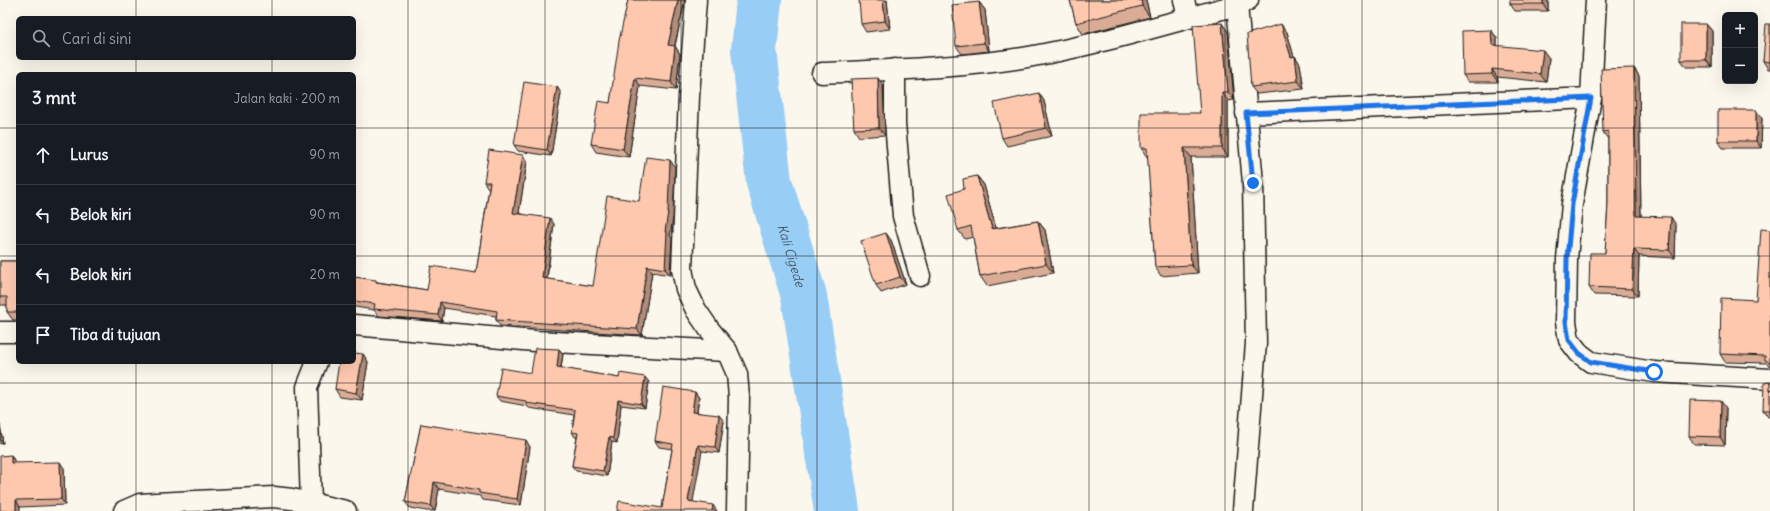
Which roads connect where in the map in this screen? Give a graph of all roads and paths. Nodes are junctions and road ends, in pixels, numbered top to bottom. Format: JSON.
{"nodes":[{"id":1,"x":696,"y":0,"type":"edge"},
{"id":2,"x":1596,"y":0,"type":"edge"},
{"id":3,"x":1242,"y":3,"type":"edge"},
{"id":4,"x":1186,"y":9,"type":"edge"},
{"id":5,"x":896,"y":69,"type":"junction"},
{"id":6,"x":822,"y":73,"type":"dead end"},
{"id":7,"x":1591,"y":98,"type":"junction"},
{"id":8,"x":1246,"y":113,"type":"junction"},
{"id":9,"x":920,"y":276,"type":"dead end"},
{"id":10,"x":356,"y":325,"type":"edge"},
{"id":11,"x":0,"y":332,"type":"edge"},
{"id":12,"x":16,"y":332,"type":"edge"},
{"id":13,"x":727,"y":351,"type":"junction"},
{"id":14,"x":316,"y":364,"type":"edge"},
{"id":15,"x":1770,"y":379,"type":"edge"},
{"id":16,"x":312,"y":503,"type":"junction"},
{"id":17,"x":124,"y":511,"type":"edge"},
{"id":18,"x":346,"y":511,"type":"edge"},
{"id":19,"x":737,"y":511,"type":"edge"},
{"id":20,"x":1243,"y":511,"type":"edge"}],
"edges":[{"from":1,"to":13,"type":"street"},
{"from":2,"to":7,"type":"street"},
{"from":3,"to":4,"type":"street"},
{"from":3,"to":8,"type":"street"},
{"from":4,"to":5,"type":"street"},
{"from":5,"to":6,"type":"street"},
{"from":5,"to":9,"type":"street"},
{"from":7,"to":8,"type":"street"},
{"from":7,"to":15,"type":"street"},
{"from":8,"to":20,"type":"street"},
{"from":10,"to":13,"type":"street"},
{"from":11,"to":12,"type":"street"},
{"from":13,"to":19,"type":"street"},
{"from":14,"to":16,"type":"street"},
{"from":16,"to":17,"type":"street"},
{"from":16,"to":18,"type":"street"}]}
